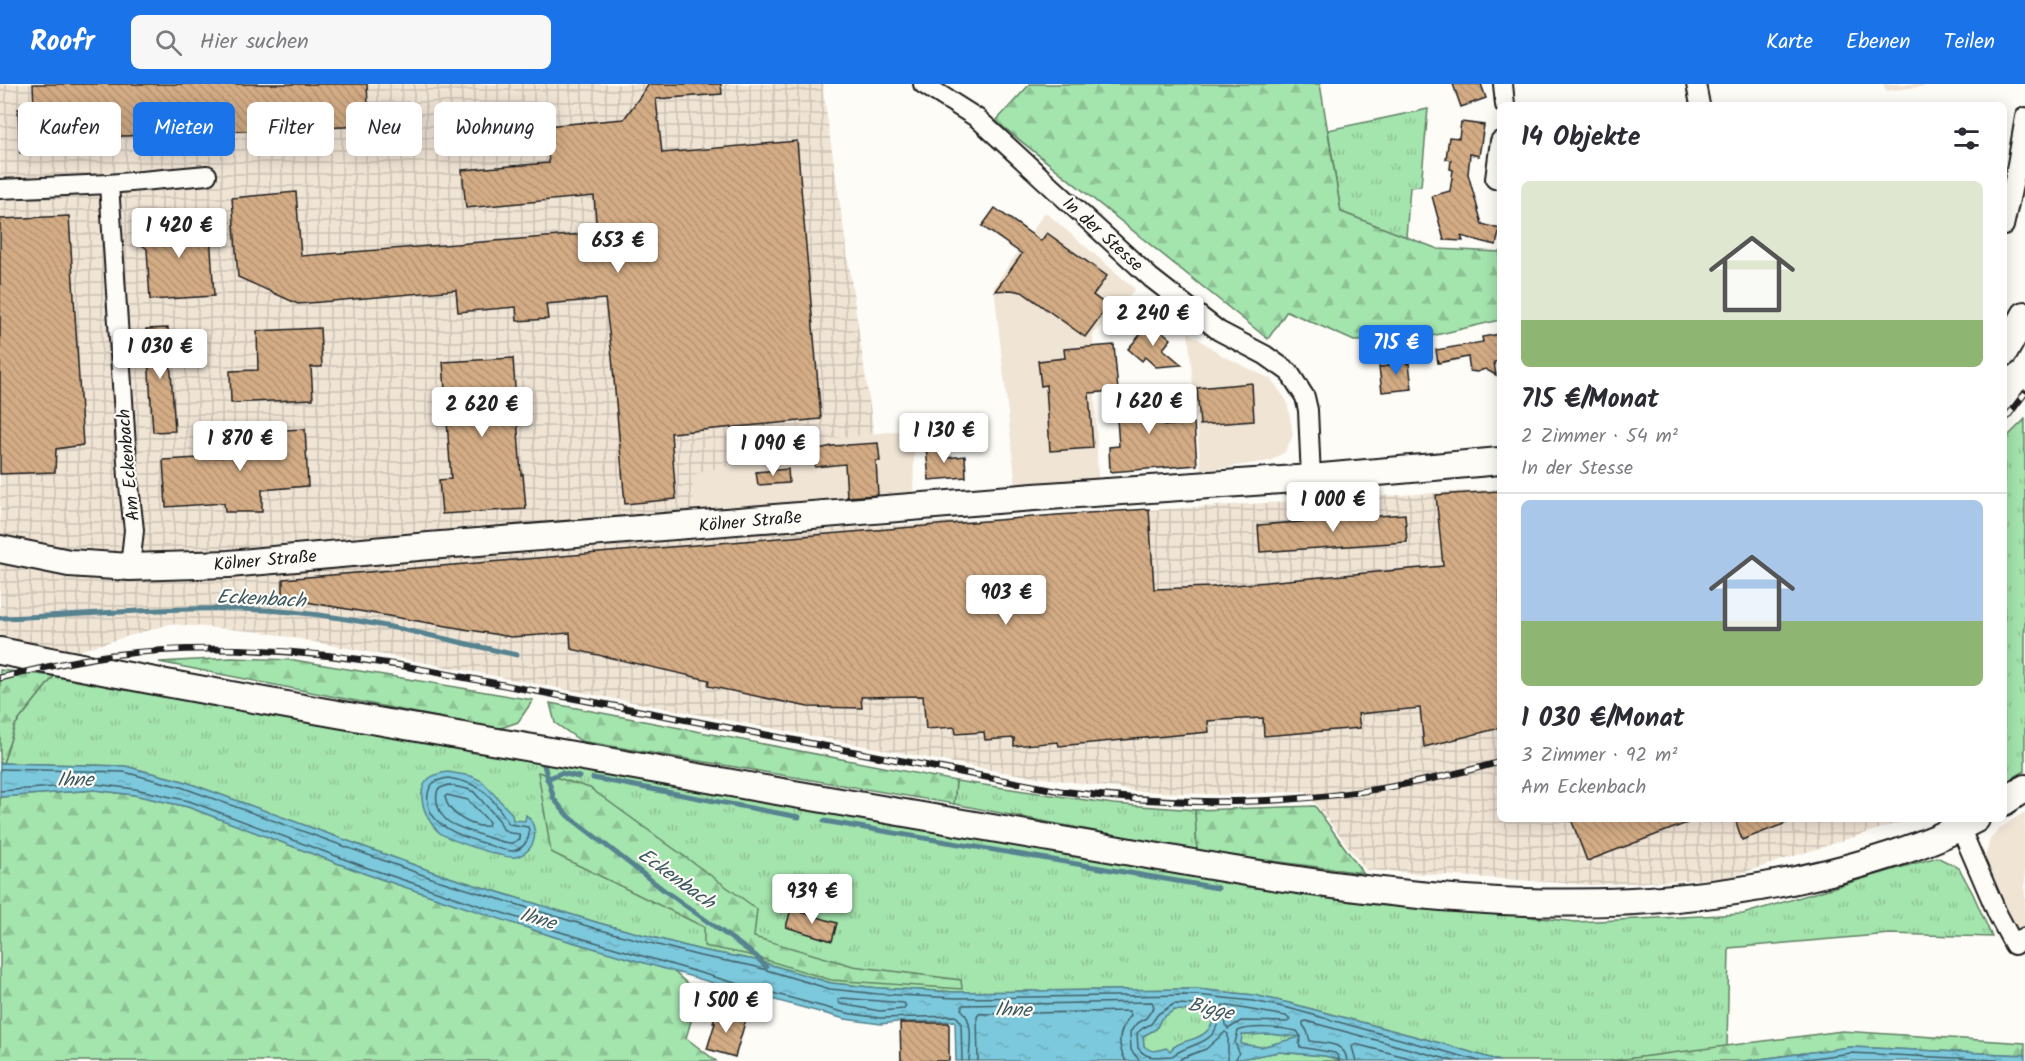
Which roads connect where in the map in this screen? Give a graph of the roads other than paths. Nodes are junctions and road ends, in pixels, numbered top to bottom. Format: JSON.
{"nodes":[{"id":1,"x":923,"y":84,"type":"edge"},
{"id":2,"x":1503,"y":84,"type":"edge"},
{"id":3,"x":1696,"y":84,"type":"edge"},
{"id":4,"x":1505,"y":102,"type":"edge"},
{"id":5,"x":1699,"y":102,"type":"edge"},
{"id":6,"x":2025,"y":117,"type":"edge"},
{"id":7,"x":1497,"y":164,"type":"edge"},
{"id":8,"x":207,"y":176,"type":"dead end"},
{"id":9,"x":1495,"y":179,"type":"dead end"},
{"id":10,"x":109,"y":184,"type":"junction"},
{"id":11,"x":0,"y":189,"type":"edge"},
{"id":12,"x":2007,"y":213,"type":"edge"},
{"id":13,"x":2025,"y":315,"type":"edge"},
{"id":14,"x":2007,"y":347,"type":"edge"},
{"id":15,"x":1497,"y":460,"type":"edge"},
{"id":16,"x":1311,"y":478,"type":"junction"},
{"id":17,"x":0,"y":549,"type":"edge"},
{"id":18,"x":130,"y":567,"type":"junction"},
{"id":19,"x":0,"y":651,"type":"edge"},
{"id":20,"x":2025,"y":788,"type":"edge"},
{"id":21,"x":2007,"y":800,"type":"edge"},
{"id":22,"x":1963,"y":822,"type":"edge"},
{"id":23,"x":2025,"y":937,"type":"edge"}],
"edges":[{"from":1,"to":16,"type":"street","name":"In der Stesse"},
{"from":2,"to":4,"type":"street"},
{"from":3,"to":5,"type":"street"},
{"from":6,"to":12,"type":"street"},
{"from":7,"to":9,"type":"street"},
{"from":8,"to":10,"type":"street"},
{"from":10,"to":11,"type":"street"},
{"from":10,"to":18,"type":"street","name":"Am Eckenbach"},
{"from":13,"to":14,"type":"main road"},
{"from":15,"to":16,"type":"main road","name":"Kölner Straße"},
{"from":16,"to":18,"type":"main road","name":"Kölner Straße"},
{"from":17,"to":18,"type":"main road","name":"Kölner Straße"},
{"from":19,"to":22,"type":"main road"},
{"from":20,"to":21,"type":"main road"},
{"from":22,"to":23,"type":"street"}]}
